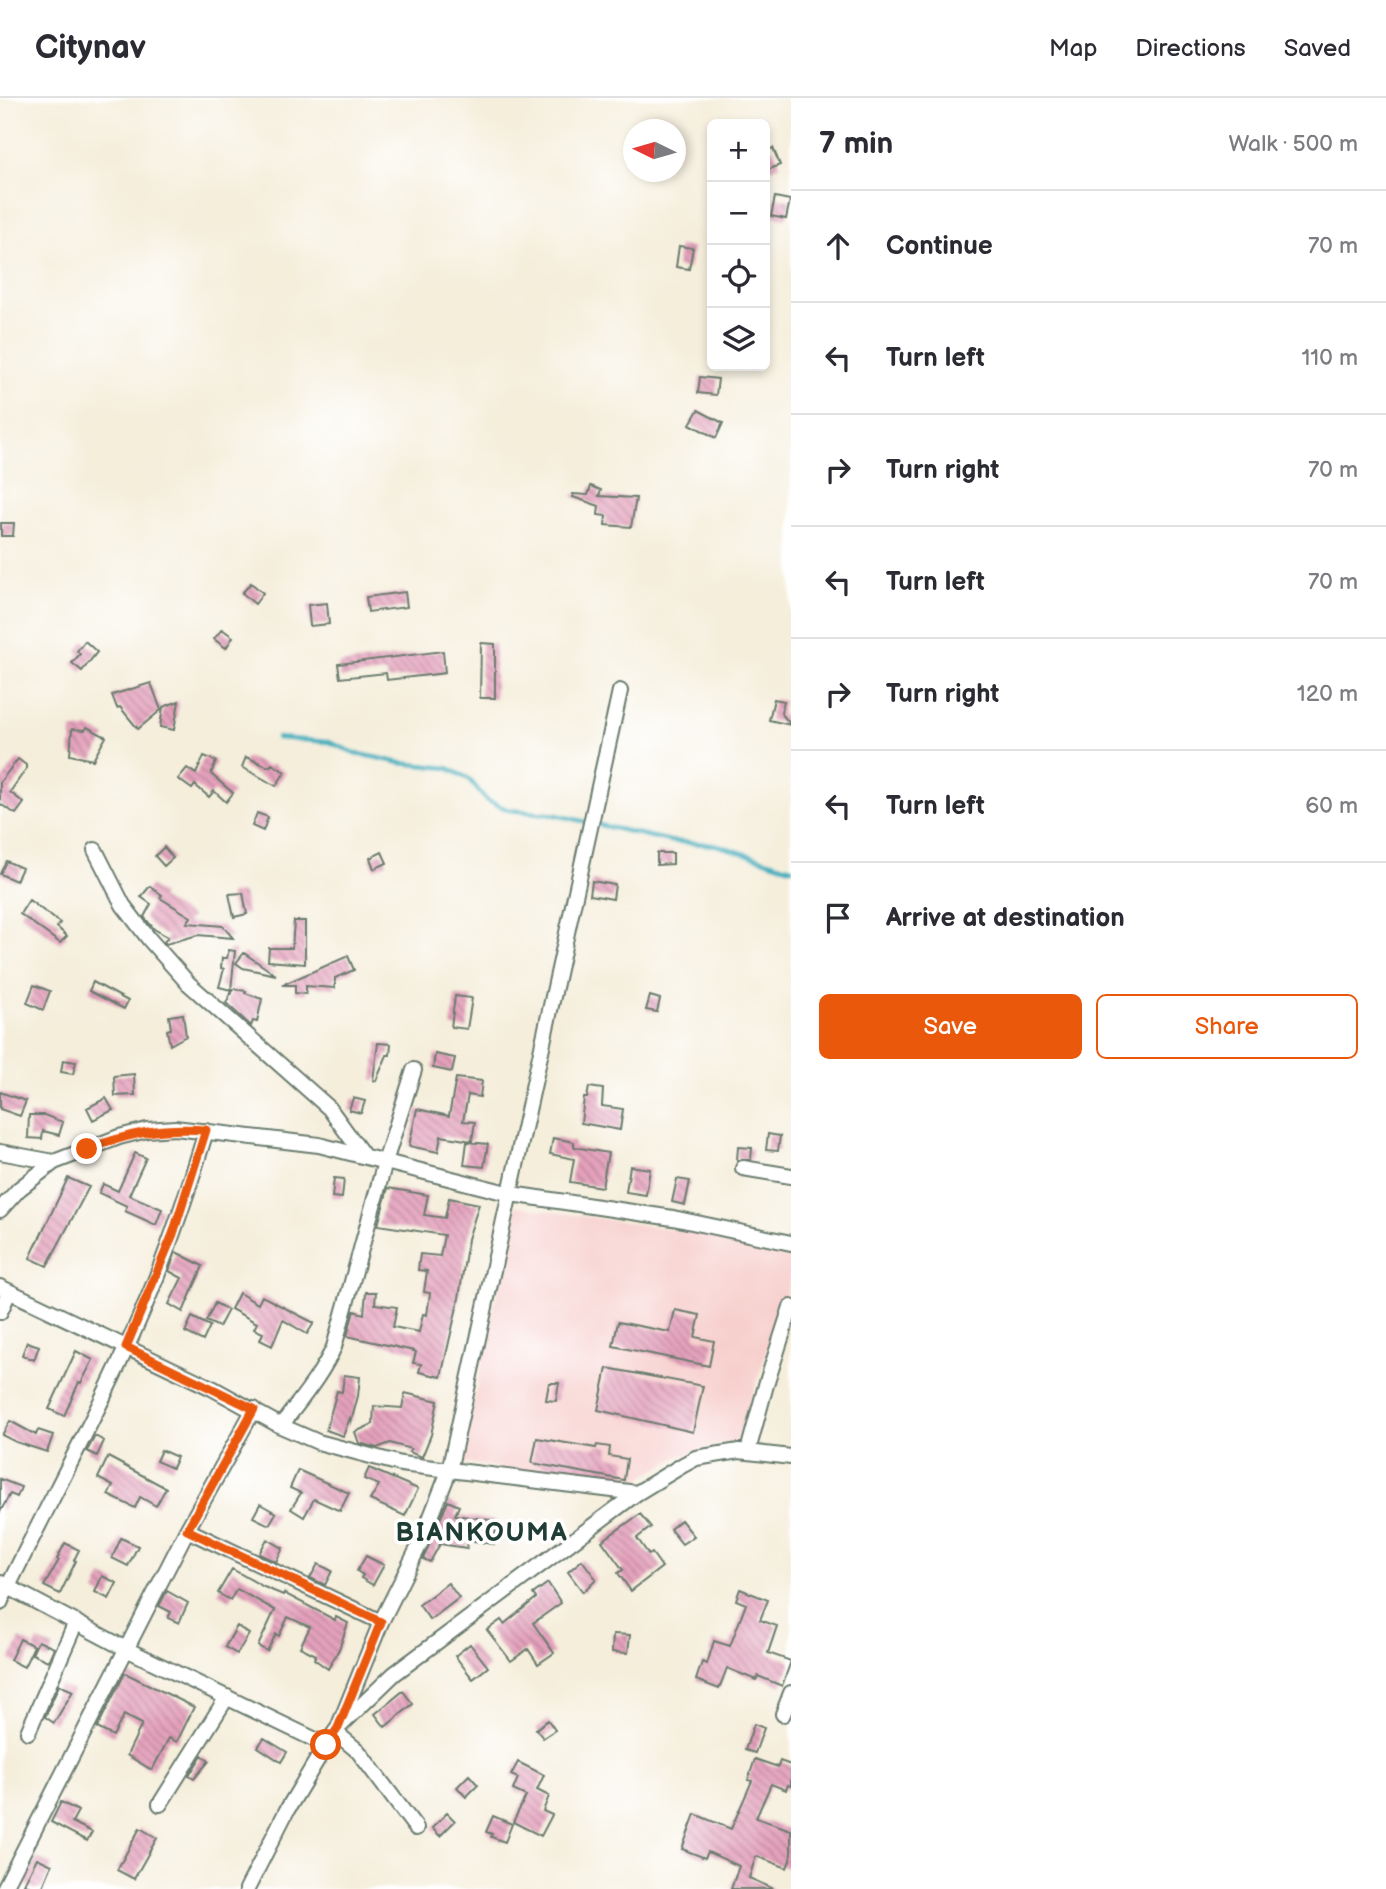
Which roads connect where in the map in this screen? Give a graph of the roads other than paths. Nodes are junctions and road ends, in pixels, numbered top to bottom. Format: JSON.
{"nodes":[{"id":1,"x":620,"y":691,"type":"dead end"},
{"id":2,"x":95,"y":850,"type":"dead end"},
{"id":3,"x":414,"y":1070,"type":"dead end"},
{"id":4,"x":206,"y":1130,"type":"junction"},
{"id":5,"x":0,"y":1152,"type":"edge"},
{"id":6,"x":363,"y":1155,"type":"junction"},
{"id":7,"x":54,"y":1162,"type":"junction"},
{"id":8,"x":385,"y":1162,"type":"junction"},
{"id":9,"x":743,"y":1168,"type":"dead end"},
{"id":10,"x":791,"y":1176,"type":"edge"},
{"id":11,"x":511,"y":1194,"type":"junction"},
{"id":12,"x":0,"y":1210,"type":"edge"},
{"id":13,"x":791,"y":1243,"type":"edge"},
{"id":14,"x":5,"y":1289,"type":"edge"},
{"id":15,"x":0,"y":1312,"type":"edge"},
{"id":16,"x":790,"y":1316,"type":"edge"},
{"id":17,"x":126,"y":1347,"type":"junction"},
{"id":18,"x":254,"y":1409,"type":"junction"},
{"id":19,"x":281,"y":1426,"type":"junction"},
{"id":20,"x":748,"y":1451,"type":"junction"},
{"id":21,"x":791,"y":1457,"type":"edge"},
{"id":22,"x":449,"y":1471,"type":"junction"},
{"id":23,"x":637,"y":1493,"type":"junction"},
{"id":24,"x":187,"y":1530,"type":"junction"},
{"id":25,"x":4,"y":1585,"type":"edge"},
{"id":26,"x":0,"y":1603,"type":"edge"},
{"id":27,"x":76,"y":1622,"type":"junction"},
{"id":28,"x":381,"y":1622,"type":"junction"},
{"id":29,"x":126,"y":1649,"type":"junction"},
{"id":30,"x":791,"y":1693,"type":"edge"},
{"id":31,"x":228,"y":1697,"type":"junction"},
{"id":32,"x":783,"y":1714,"type":"dead end"},
{"id":33,"x":337,"y":1730,"type":"junction"},
{"id":34,"x":28,"y":1732,"type":"dead end"},
{"id":35,"x":326,"y":1745,"type":"junction"},
{"id":36,"x":160,"y":1804,"type":"dead end"},
{"id":37,"x":416,"y":1828,"type":"dead end"},
{"id":38,"x":4,"y":1889,"type":"edge"},
{"id":39,"x":247,"y":1889,"type":"edge"}],
"edges":[{"from":1,"to":11,"type":"street"},
{"from":2,"to":6,"type":"street"},
{"from":3,"to":8,"type":"street"},
{"from":4,"to":6,"type":"street"},
{"from":4,"to":7,"type":"street"},
{"from":4,"to":17,"type":"street"},
{"from":5,"to":7,"type":"street"},
{"from":6,"to":8,"type":"street"},
{"from":7,"to":12,"type":"street"},
{"from":8,"to":11,"type":"street"},
{"from":8,"to":19,"type":"street"},
{"from":9,"to":10,"type":"street"},
{"from":11,"to":13,"type":"street"},
{"from":11,"to":22,"type":"street"},
{"from":14,"to":15,"type":"street"},
{"from":14,"to":17,"type":"street"},
{"from":16,"to":20,"type":"street"},
{"from":17,"to":18,"type":"street"},
{"from":17,"to":25,"type":"street"},
{"from":18,"to":19,"type":"street"},
{"from":18,"to":24,"type":"street"},
{"from":19,"to":22,"type":"street"},
{"from":20,"to":21,"type":"street"},
{"from":20,"to":23,"type":"street"},
{"from":22,"to":23,"type":"street"},
{"from":22,"to":28,"type":"street"},
{"from":23,"to":33,"type":"street"},
{"from":24,"to":28,"type":"street"},
{"from":24,"to":29,"type":"street"},
{"from":25,"to":26,"type":"street"},
{"from":25,"to":27,"type":"street"},
{"from":27,"to":29,"type":"street"},
{"from":27,"to":34,"type":"street"},
{"from":28,"to":33,"type":"street"},
{"from":29,"to":31,"type":"street"},
{"from":29,"to":38,"type":"street"},
{"from":30,"to":32,"type":"street"},
{"from":31,"to":35,"type":"street"},
{"from":31,"to":36,"type":"street"},
{"from":33,"to":35,"type":"street"},
{"from":33,"to":37,"type":"street"},
{"from":35,"to":39,"type":"street"}]}
